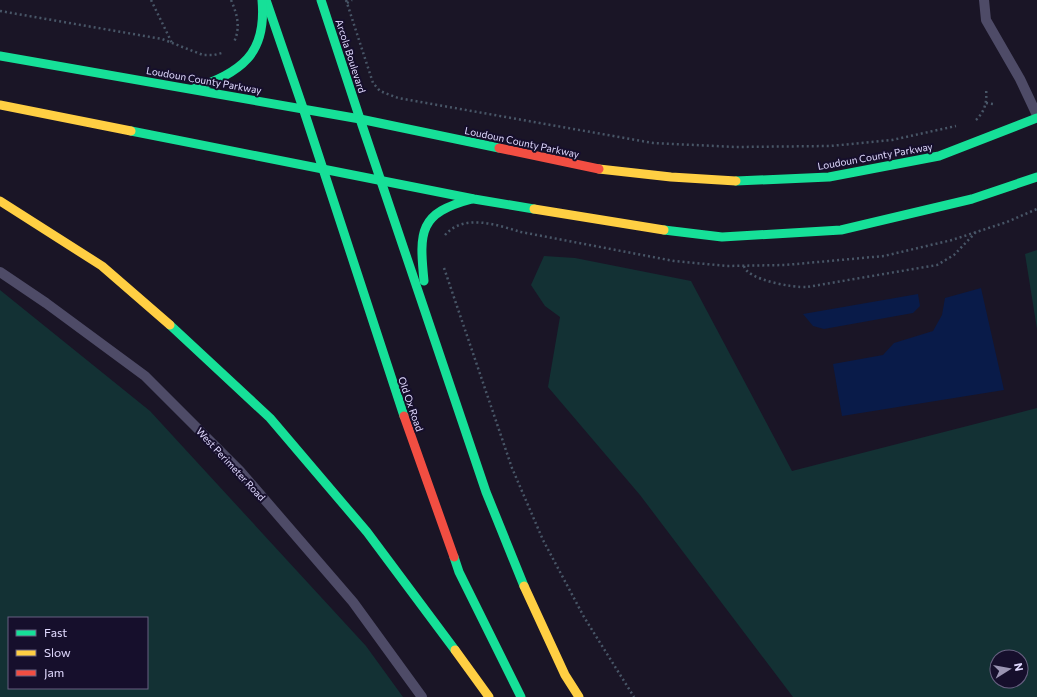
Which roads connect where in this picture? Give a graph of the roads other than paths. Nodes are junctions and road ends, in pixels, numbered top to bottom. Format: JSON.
{"nodes":[{"id":1,"x":262,"y":0,"type":"edge"},
{"id":2,"x":266,"y":0,"type":"edge"},
{"id":3,"x":321,"y":0,"type":"edge"},
{"id":4,"x":984,"y":0,"type":"edge"},
{"id":5,"x":0,"y":56,"type":"edge"},
{"id":6,"x":192,"y":89,"type":"junction"},
{"id":7,"x":0,"y":105,"type":"edge"},
{"id":8,"x":303,"y":108,"type":"junction"},
{"id":9,"x":1037,"y":116,"type":"edge"},
{"id":10,"x":360,"y":119,"type":"junction"},
{"id":11,"x":321,"y":167,"type":"junction"},
{"id":12,"x":1037,"y":177,"type":"edge"},
{"id":13,"x":381,"y":180,"type":"junction"},
{"id":14,"x":474,"y":199,"type":"junction"},
{"id":15,"x":0,"y":202,"type":"edge"},
{"id":16,"x":0,"y":272,"type":"edge"},
{"id":17,"x":430,"y":322,"type":"junction"},
{"id":18,"x":422,"y":697,"type":"edge"},
{"id":19,"x":490,"y":697,"type":"edge"},
{"id":20,"x":521,"y":697,"type":"edge"},
{"id":21,"x":578,"y":697,"type":"edge"}],
"edges":[{"from":1,"to":6,"type":"main road"},
{"from":2,"to":8,"type":"main road"},
{"from":3,"to":10,"type":"main road","name":"Arcola Boulevard"},
{"from":4,"to":9,"type":"lane"},
{"from":5,"to":6,"type":"main road","name":"Loudoun County Parkway"},
{"from":6,"to":8,"type":"main road","name":"Loudoun County Parkway"},
{"from":7,"to":11,"type":"main road"},
{"from":8,"to":10,"type":"main road","name":"Loudoun County Parkway"},
{"from":8,"to":11,"type":"main road","name":"Old Ox Road"},
{"from":9,"to":10,"type":"main road","name":"Loudoun County Parkway"},
{"from":10,"to":13,"type":"main road"},
{"from":11,"to":13,"type":"main road"},
{"from":11,"to":20,"type":"main road","name":"Old Ox Road"},
{"from":12,"to":14,"type":"main road"},
{"from":13,"to":14,"type":"main road"},
{"from":13,"to":17,"type":"main road"},
{"from":14,"to":17,"type":"main road"},
{"from":15,"to":19,"type":"main road"},
{"from":16,"to":18,"type":"lane","name":"West Perimeter Road"},
{"from":17,"to":21,"type":"main road"}]}
